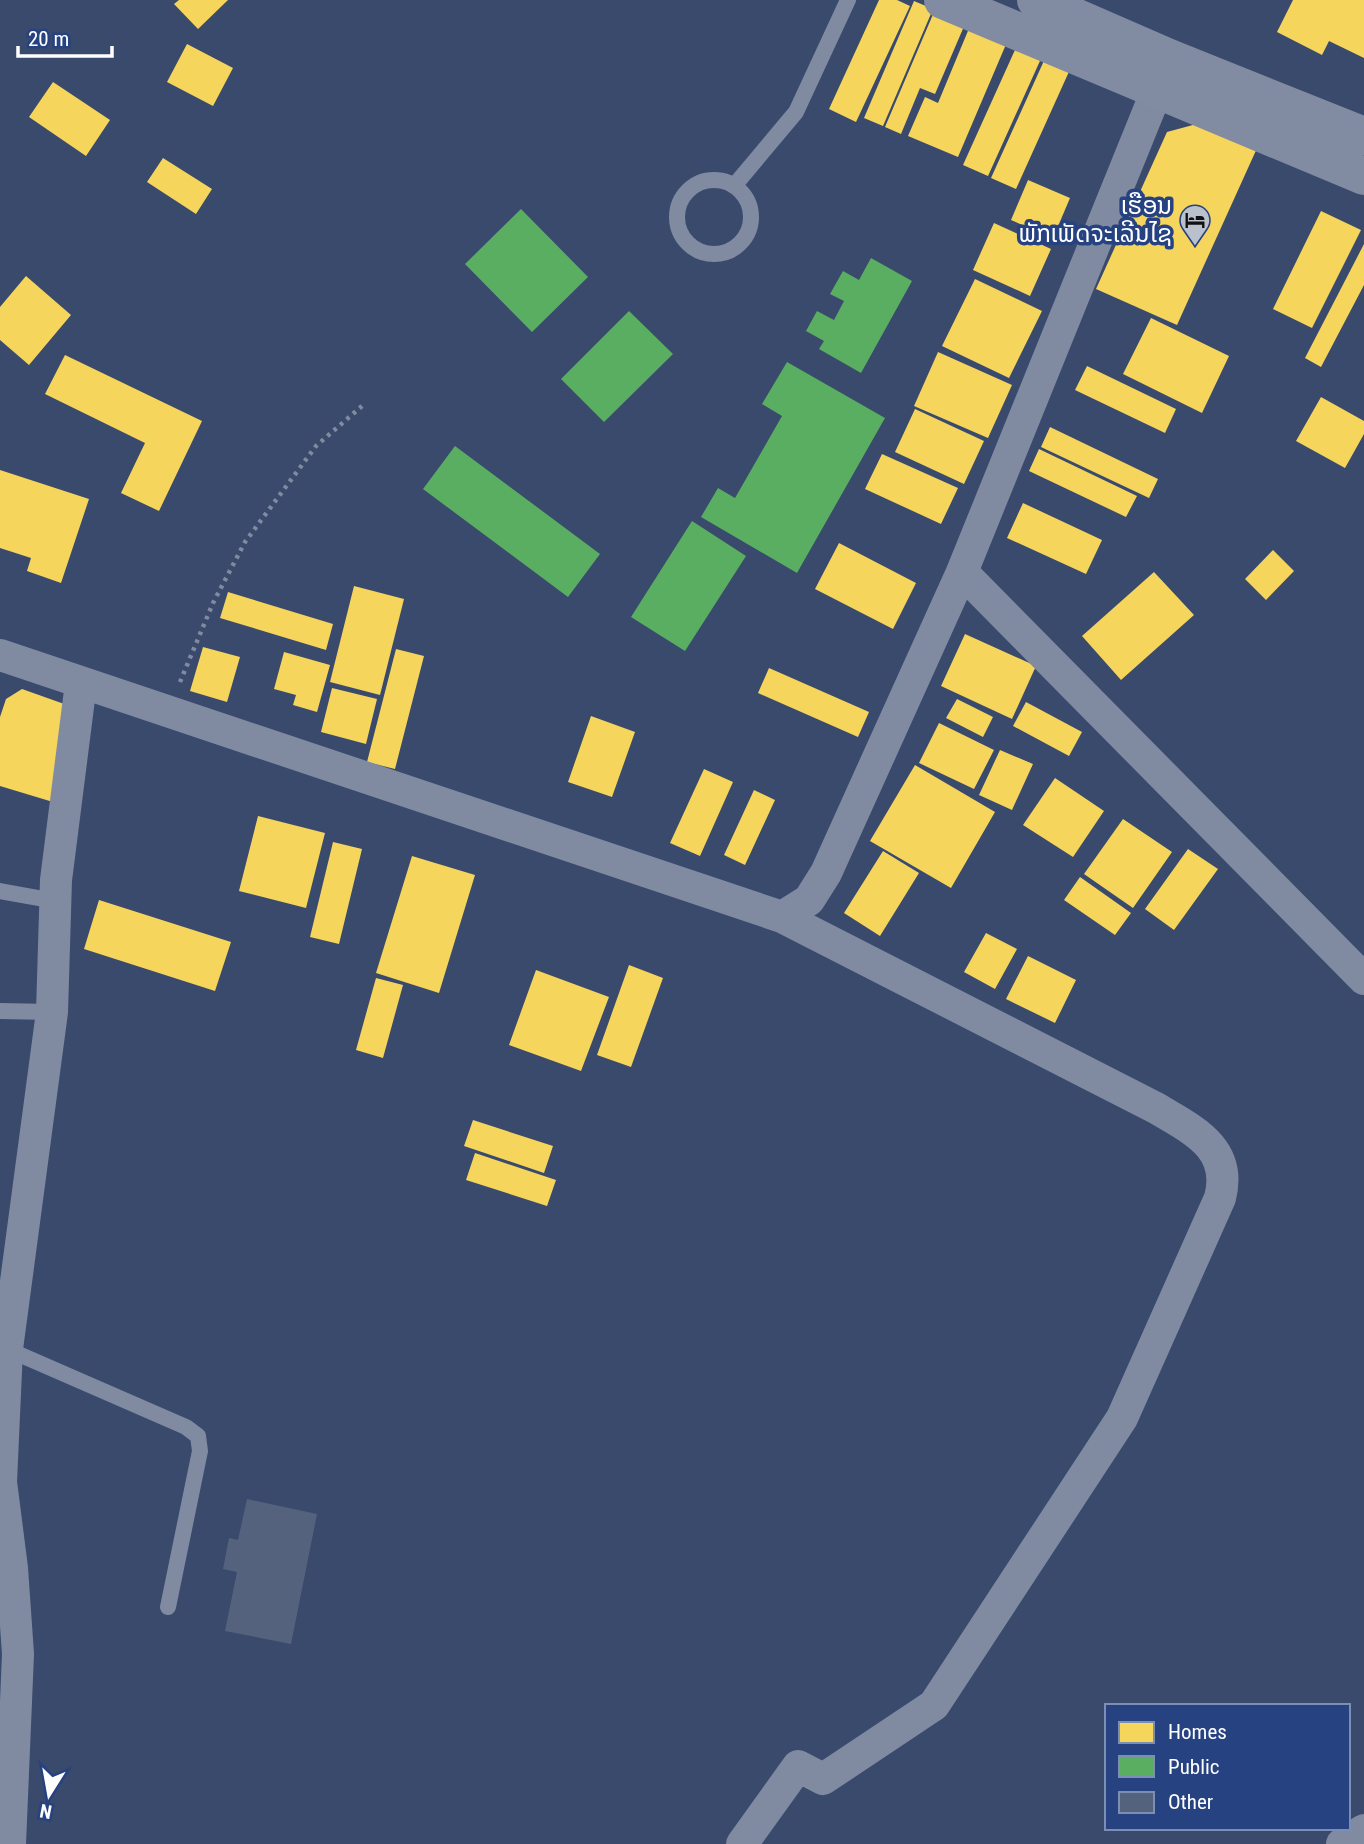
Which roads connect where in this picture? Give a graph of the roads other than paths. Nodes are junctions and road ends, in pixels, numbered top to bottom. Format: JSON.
{"nodes":[{"id":1,"x":848,"y":0,"type":"edge"},
{"id":2,"x":943,"y":0,"type":"edge"},
{"id":3,"x":1036,"y":0,"type":"edge"},
{"id":4,"x":1164,"y":74,"type":"junction"},
{"id":5,"x":1364,"y":135,"type":"edge"},
{"id":6,"x":1364,"y":176,"type":"edge"},
{"id":7,"x":734,"y":186,"type":"junction"},
{"id":8,"x":962,"y":572,"type":"junction"},
{"id":9,"x":0,"y":655,"type":"edge"},
{"id":10,"x":81,"y":683,"type":"junction"},
{"id":11,"x":0,"y":891,"type":"edge"},
{"id":12,"x":55,"y":901,"type":"junction"},
{"id":13,"x":782,"y":917,"type":"junction"},
{"id":14,"x":1364,"y":979,"type":"edge"},
{"id":15,"x":0,"y":1010,"type":"edge"},
{"id":16,"x":52,"y":1012,"type":"junction"},
{"id":17,"x":4,"y":1349,"type":"edge"},
{"id":18,"x":168,"y":1607,"type":"dead end"},
{"id":19,"x":1364,"y":1830,"type":"edge"},
{"id":20,"x":10,"y":1844,"type":"edge"},
{"id":21,"x":742,"y":1844,"type":"edge"},
{"id":22,"x":1342,"y":1844,"type":"edge"}],
"edges":[{"from":1,"to":7,"type":"lane"},
{"from":2,"to":4,"type":"highway"},
{"from":3,"to":4,"type":"highway"},
{"from":4,"to":5,"type":"highway"},
{"from":4,"to":6,"type":"highway"},
{"from":4,"to":8,"type":"street"},
{"from":7,"to":7,"type":"lane"},
{"from":8,"to":13,"type":"street"},
{"from":8,"to":14,"type":"street"},
{"from":9,"to":10,"type":"street"},
{"from":10,"to":12,"type":"street"},
{"from":10,"to":13,"type":"street"},
{"from":11,"to":12,"type":"lane"},
{"from":12,"to":16,"type":"street"},
{"from":13,"to":21,"type":"street"},
{"from":15,"to":16,"type":"lane"},
{"from":16,"to":17,"type":"street"},
{"from":17,"to":18,"type":"lane"},
{"from":17,"to":20,"type":"street"},
{"from":19,"to":22,"type":"street"}]}
